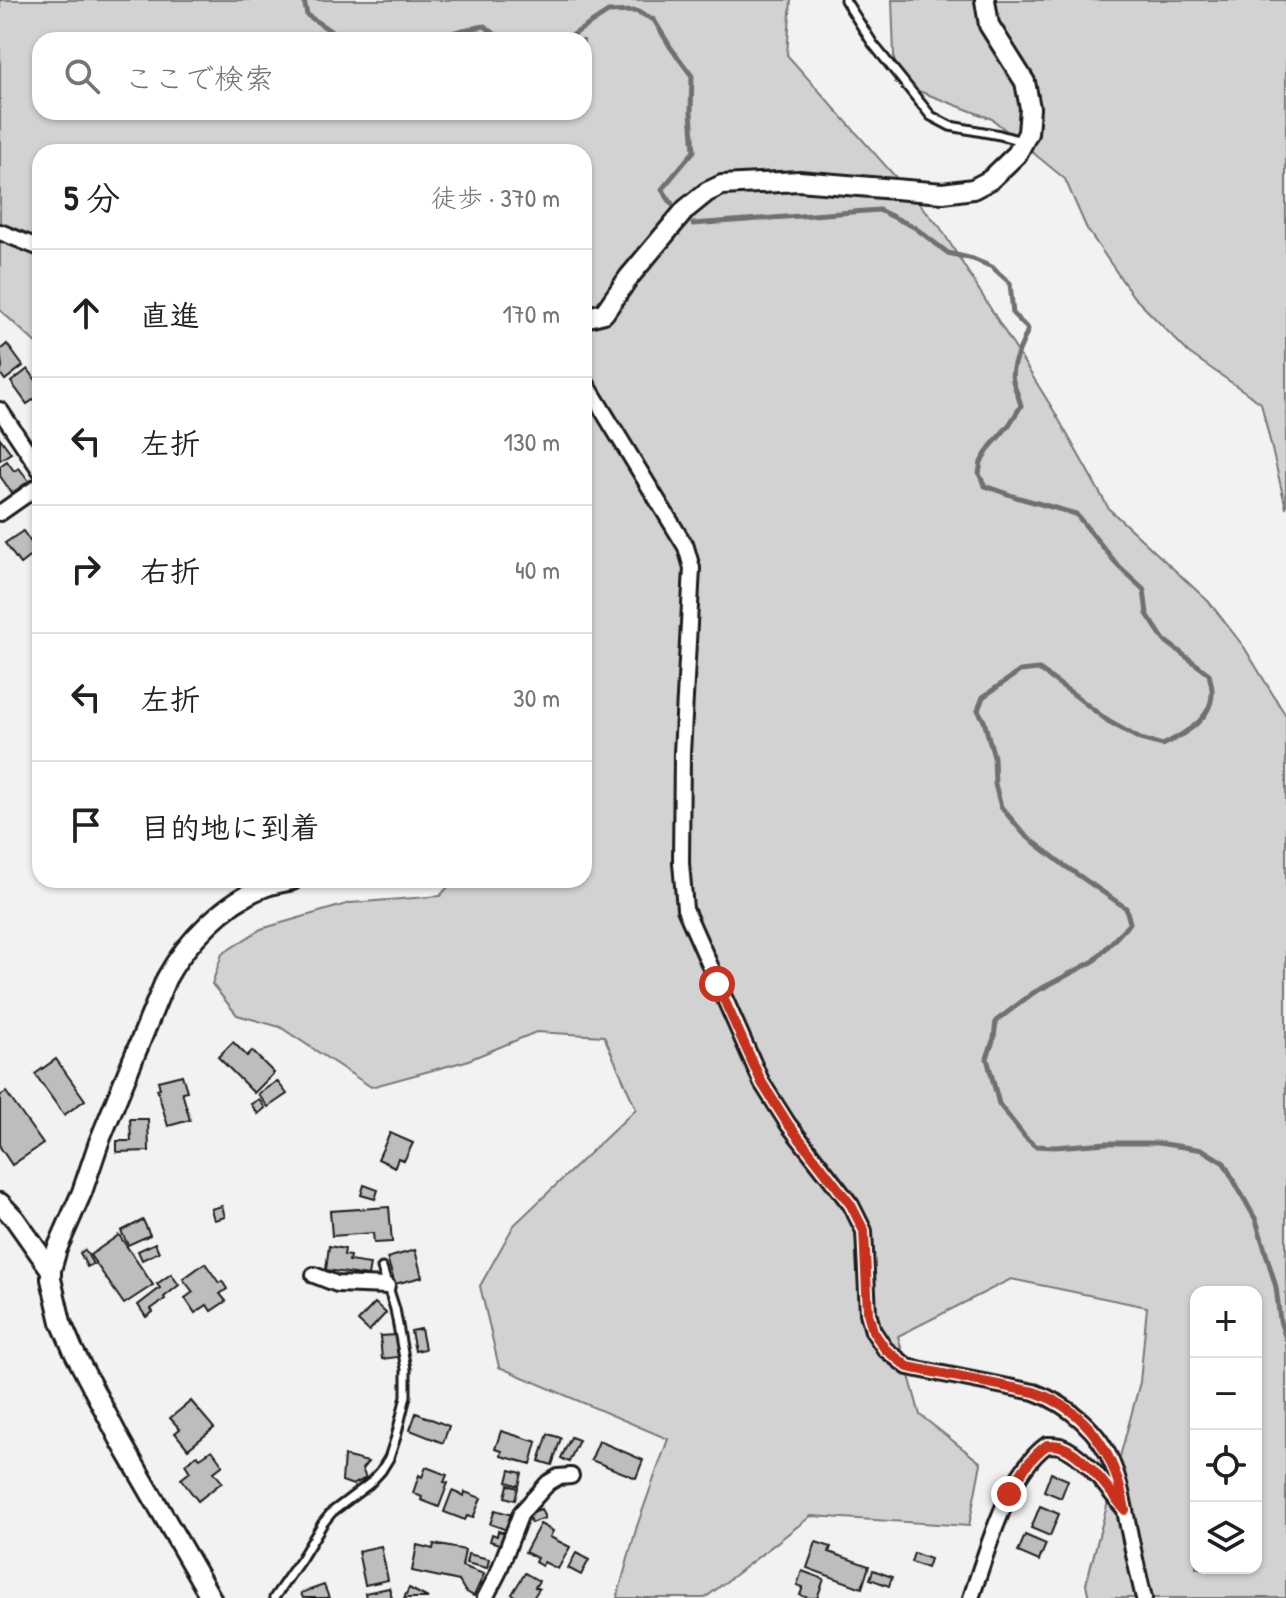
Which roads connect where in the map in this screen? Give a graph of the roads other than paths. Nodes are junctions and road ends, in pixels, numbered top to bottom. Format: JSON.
{"nodes":[{"id":1,"x":845,"y":0,"type":"edge"},
{"id":2,"x":985,"y":0,"type":"edge"},
{"id":3,"x":1023,"y":142,"type":"junction"},
{"id":4,"x":0,"y":232,"type":"edge"},
{"id":5,"x":32,"y":245,"type":"edge"},
{"id":6,"x":592,"y":316,"type":"edge"},
{"id":7,"x":592,"y":393,"type":"edge"},
{"id":8,"x":0,"y":410,"type":"edge"},
{"id":9,"x":32,"y":458,"type":"edge"},
{"id":10,"x":32,"y":491,"type":"edge"},
{"id":11,"x":0,"y":513,"type":"edge"},
{"id":12,"x":262,"y":888,"type":"edge"},
{"id":13,"x":0,"y":1203,"type":"edge"},
{"id":14,"x":382,"y":1268,"type":"dead end"},
{"id":15,"x":51,"y":1270,"type":"junction"},
{"id":16,"x":314,"y":1275,"type":"dead end"},
{"id":17,"x":387,"y":1286,"type":"junction"},
{"id":18,"x":571,"y":1476,"type":"dead end"},
{"id":19,"x":1125,"y":1510,"type":"junction"},
{"id":20,"x":211,"y":1598,"type":"edge"},
{"id":21,"x":274,"y":1598,"type":"edge"},
{"id":22,"x":485,"y":1598,"type":"edge"},
{"id":23,"x":971,"y":1598,"type":"edge"},
{"id":24,"x":1144,"y":1598,"type":"edge"}],
"edges":[{"from":1,"to":3,"type":"lane"},
{"from":2,"to":3,"type":"street"},
{"from":3,"to":6,"type":"street"},
{"from":4,"to":5,"type":"street"},
{"from":7,"to":19,"type":"street"},
{"from":8,"to":9,"type":"street"},
{"from":10,"to":11,"type":"street"},
{"from":12,"to":15,"type":"street"},
{"from":13,"to":15,"type":"street"},
{"from":14,"to":17,"type":"lane"},
{"from":15,"to":20,"type":"street"},
{"from":16,"to":17,"type":"street"},
{"from":17,"to":21,"type":"lane"},
{"from":18,"to":22,"type":"street"},
{"from":19,"to":23,"type":"street"},
{"from":19,"to":24,"type":"street"}]}
